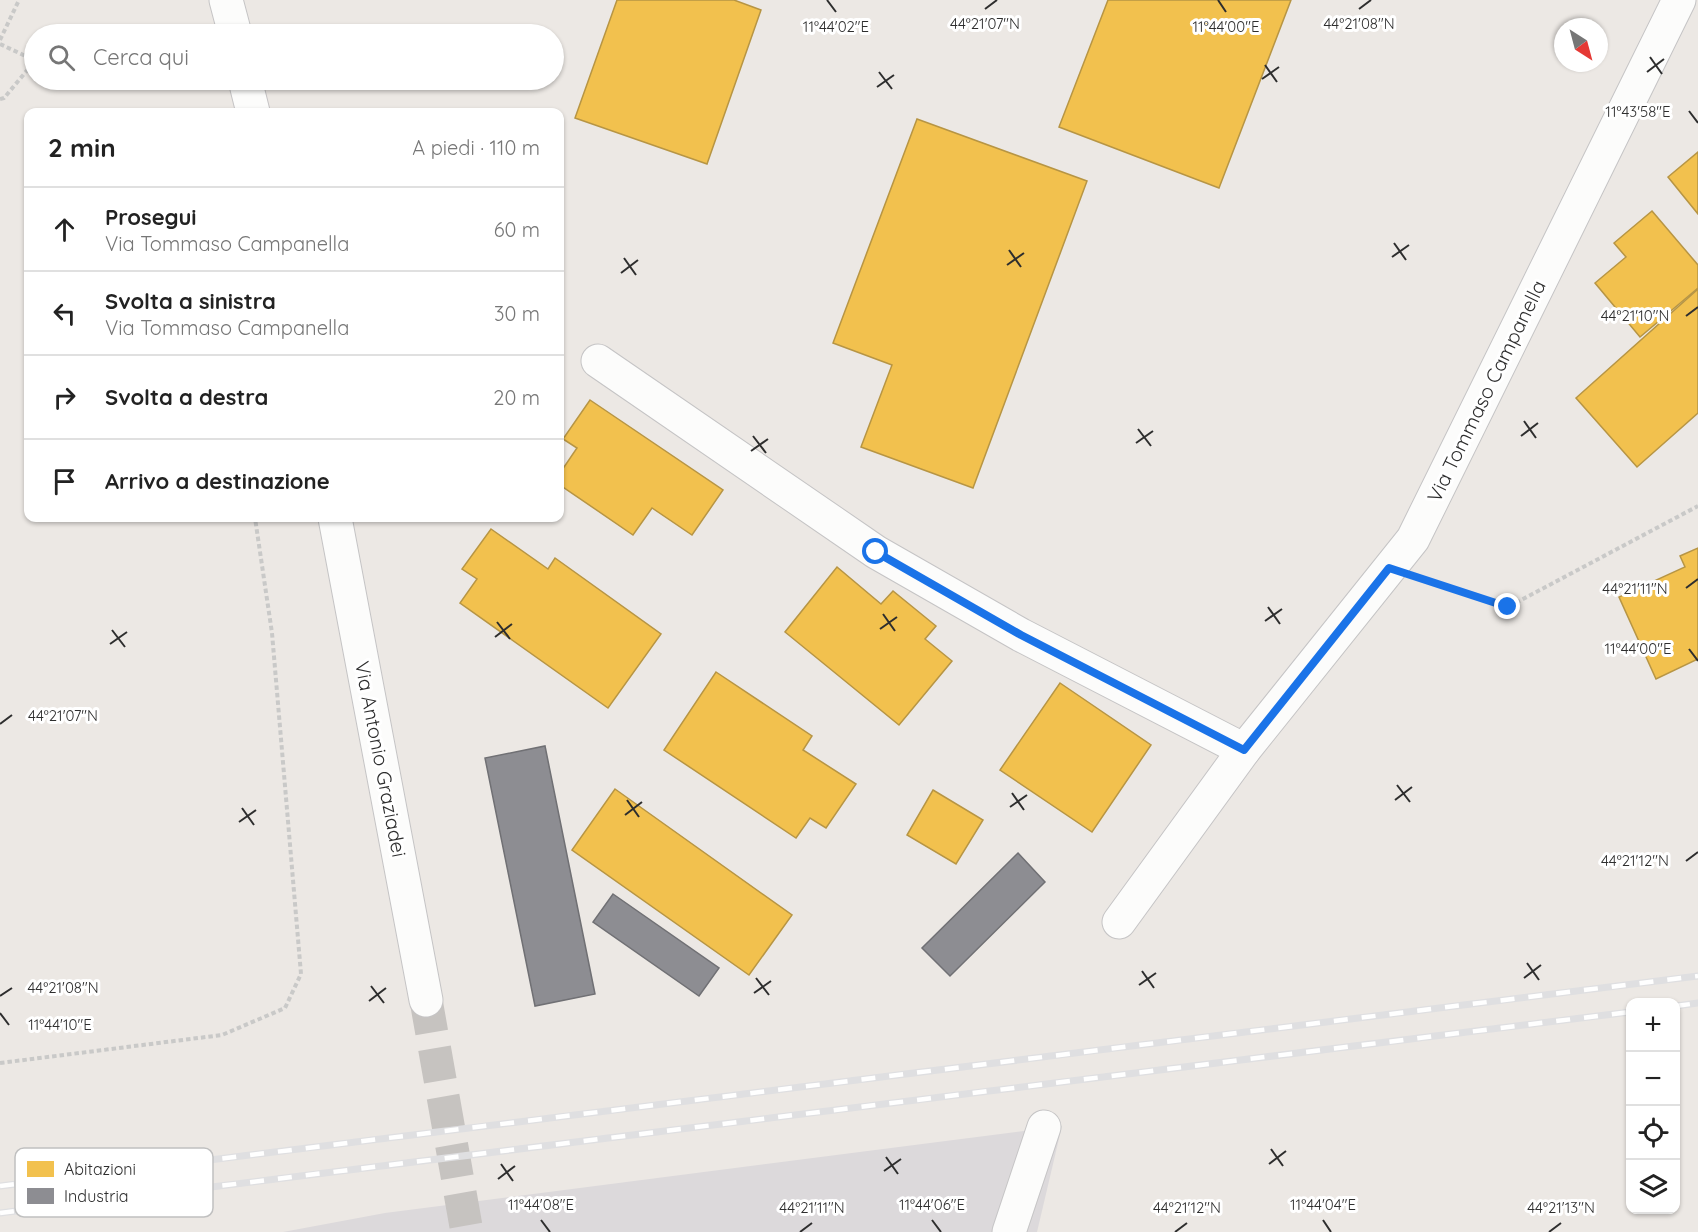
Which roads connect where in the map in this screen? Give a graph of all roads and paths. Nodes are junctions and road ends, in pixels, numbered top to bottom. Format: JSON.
{"nodes":[{"id":1,"x":19,"y":0,"type":"edge"},
{"id":2,"x":226,"y":0,"type":"edge"},
{"id":3,"x":1679,"y":0,"type":"edge"},
{"id":4,"x":232,"y":24,"type":"edge"},
{"id":5,"x":0,"y":42,"type":"edge"},
{"id":6,"x":24,"y":55,"type":"edge"},
{"id":7,"x":24,"y":73,"type":"edge"},
{"id":8,"x":248,"y":90,"type":"edge"},
{"id":9,"x":0,"y":99,"type":"edge"},
{"id":10,"x":252,"y":108,"type":"edge"},
{"id":11,"x":598,"y":361,"type":"dead end"},
{"id":12,"x":1698,"y":506,"type":"edge"},
{"id":13,"x":256,"y":522,"type":"edge"},
{"id":14,"x":336,"y":522,"type":"edge"},
{"id":15,"x":1389,"y":568,"type":"junction"},
{"id":16,"x":1244,"y":750,"type":"junction"},
{"id":17,"x":1119,"y":922,"type":"dead end"},
{"id":18,"x":426,"y":1000,"type":"tunnel mouth"},
{"id":19,"x":0,"y":1064,"type":"edge"},
{"id":20,"x":1044,"y":1127,"type":"dead end"},
{"id":21,"x":1009,"y":1232,"type":"edge"}],
"edges":[{"from":1,"to":5,"type":"path"},
{"from":2,"to":4,"type":"street"},
{"from":3,"to":15,"type":"street","name":"Via Tommaso Campanella"},
{"from":5,"to":6,"type":"path"},
{"from":7,"to":9,"type":"path"},
{"from":8,"to":10,"type":"street"},
{"from":11,"to":16,"type":"street"},
{"from":12,"to":15,"type":"path"},
{"from":13,"to":19,"type":"path"},
{"from":14,"to":18,"type":"street","name":"Via Antonio Graziadei"},
{"from":15,"to":16,"type":"street","name":"Via Tommaso Campanella"},
{"from":16,"to":17,"type":"street","name":"Via Tommaso Campanella"},
{"from":20,"to":21,"type":"street"}]}
